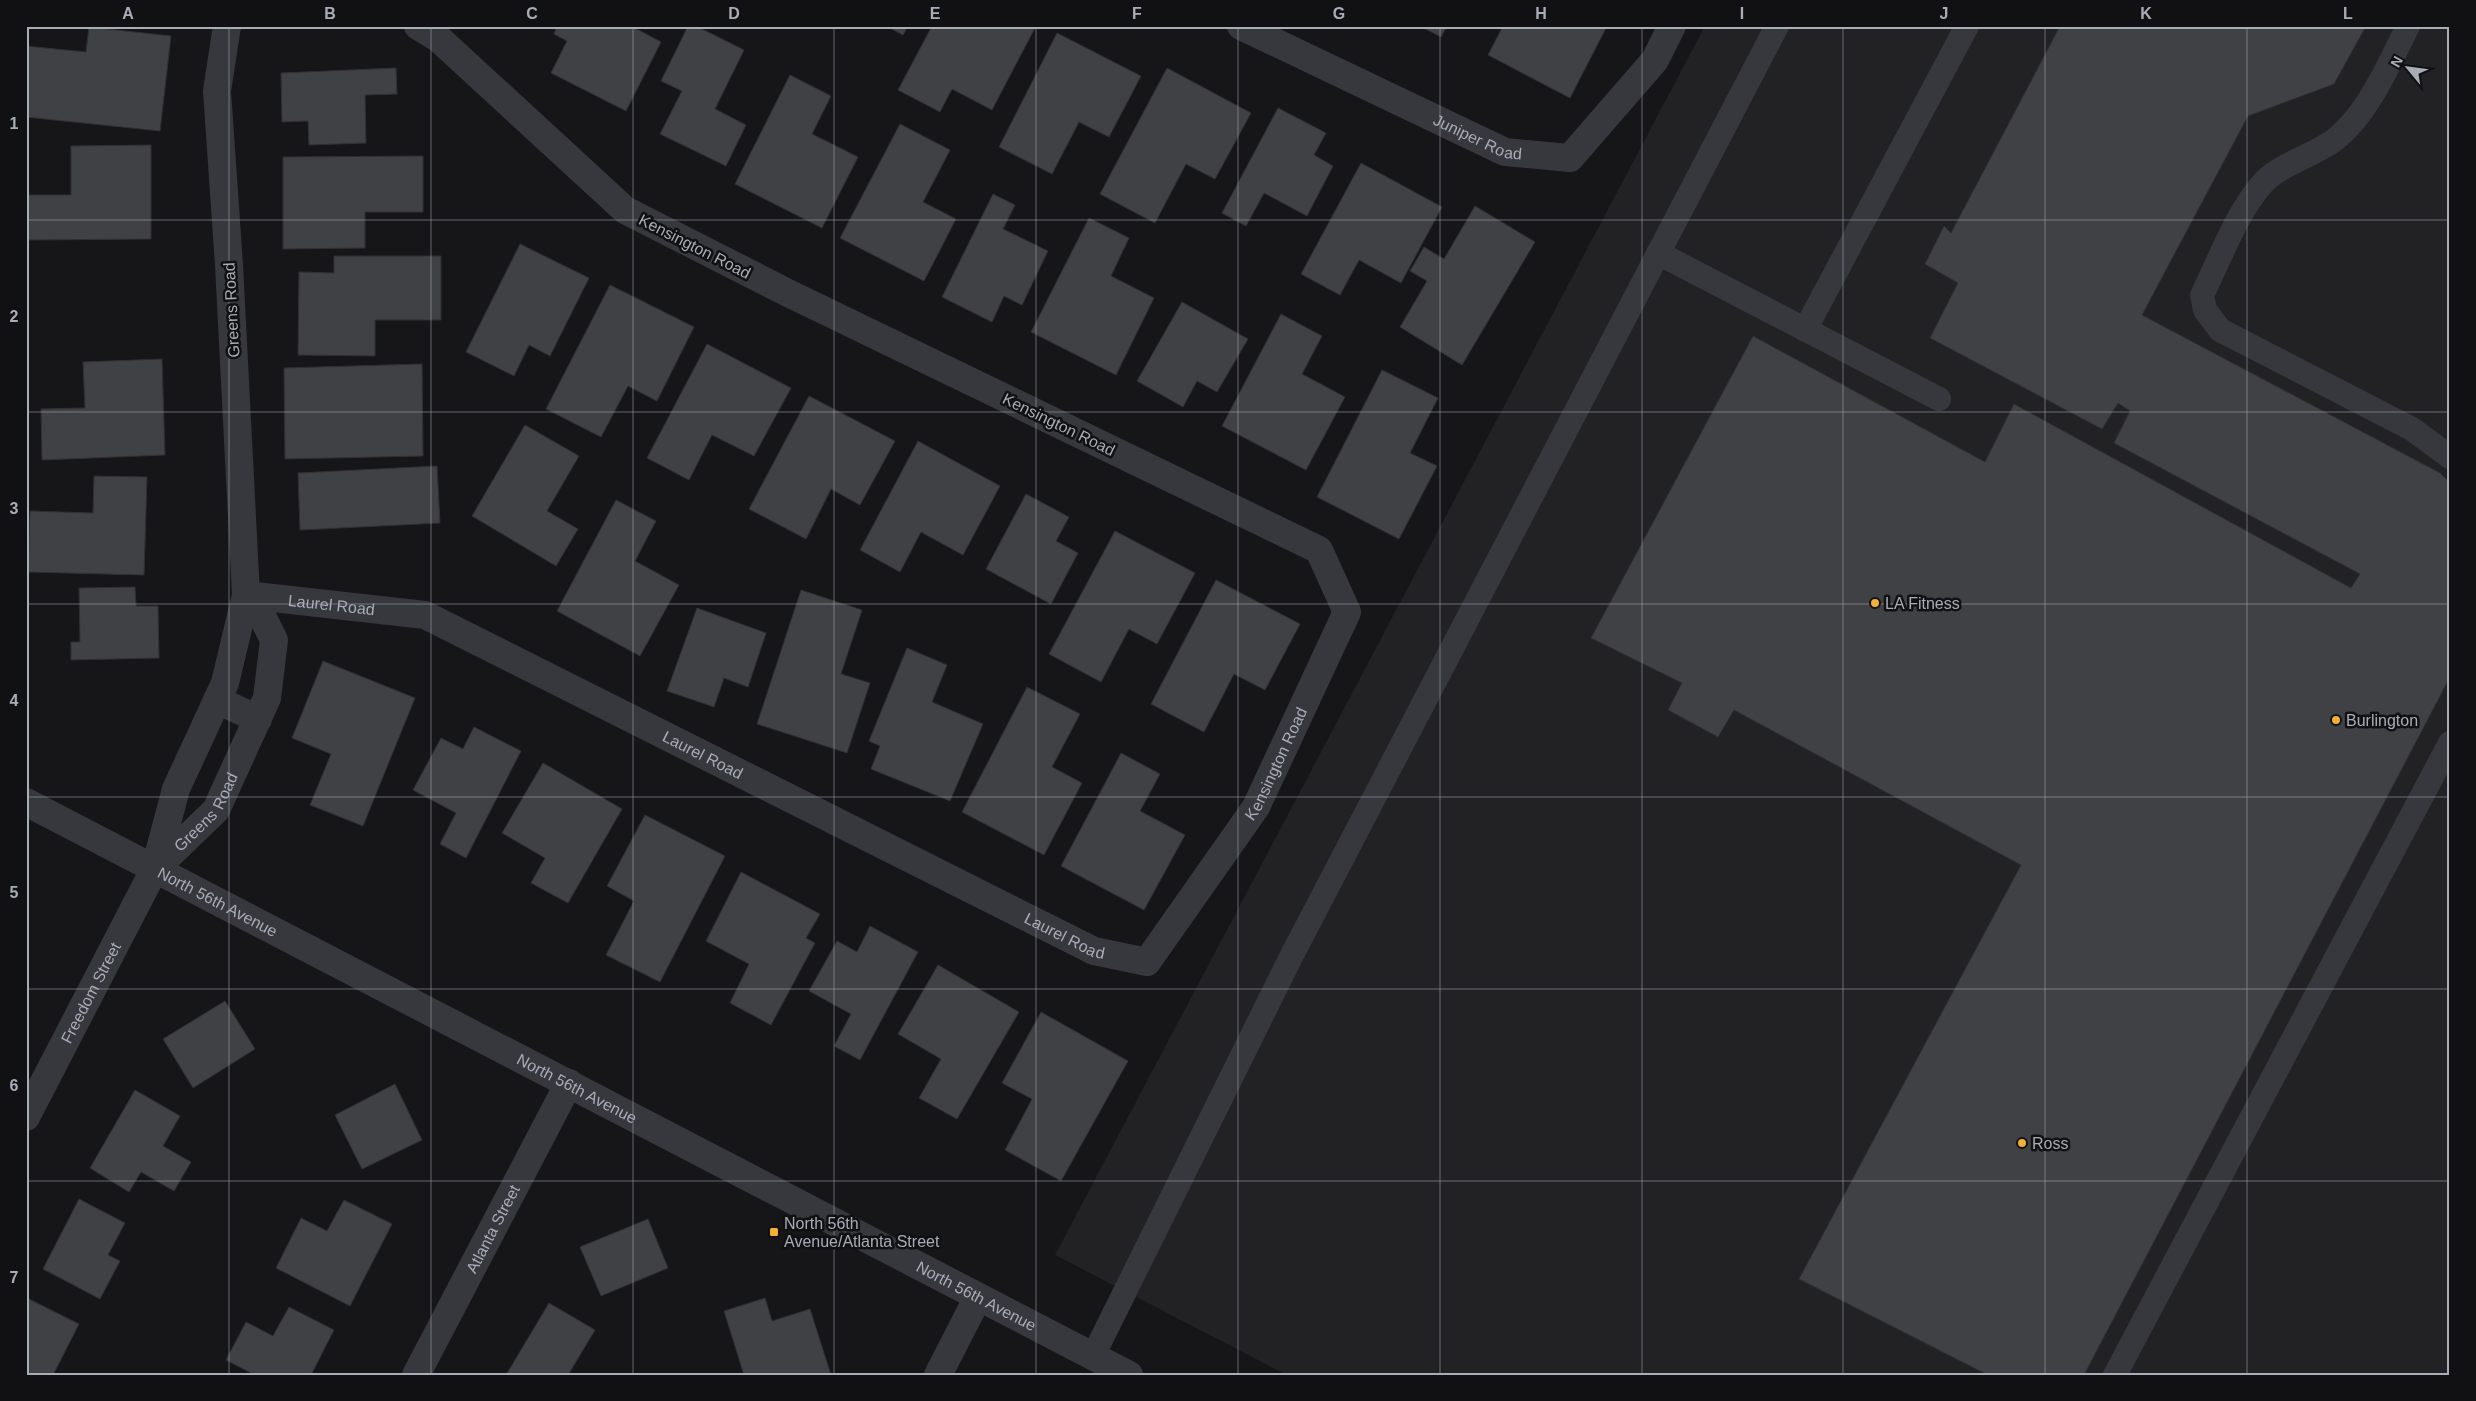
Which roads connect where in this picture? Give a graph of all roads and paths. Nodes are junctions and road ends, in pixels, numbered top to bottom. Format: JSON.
{"nodes":[{"id":1,"x":227,"y":26,"type":"edge"},
{"id":2,"x":418,"y":26,"type":"edge"},
{"id":3,"x":1241,"y":26,"type":"edge"},
{"id":4,"x":1672,"y":26,"type":"edge"},
{"id":5,"x":1777,"y":26,"type":"edge"},
{"id":6,"x":1967,"y":26,"type":"edge"},
{"id":7,"x":2408,"y":26,"type":"edge"},
{"id":8,"x":1658,"y":253,"type":"junction"},
{"id":9,"x":1805,"y":330,"type":"junction"},
{"id":10,"x":1939,"y":399,"type":"dead end"},
{"id":11,"x":2450,"y":457,"type":"edge"},
{"id":12,"x":246,"y":595,"type":"junction"},
{"id":13,"x":217,"y":700,"type":"junction"},
{"id":14,"x":258,"y":719,"type":"junction"},
{"id":15,"x":2448,"y":749,"type":"edge"},
{"id":16,"x":26,"y":802,"type":"edge"},
{"id":17,"x":155,"y":868,"type":"junction"},
{"id":18,"x":1147,"y":962,"type":"joint"},
{"id":19,"x":569,"y":1083,"type":"junction"},
{"id":20,"x":26,"y":1117,"type":"edge"},
{"id":21,"x":978,"y":1297,"type":"junction"},
{"id":22,"x":1093,"y":1356,"type":"junction"},
{"id":23,"x":416,"y":1375,"type":"edge"},
{"id":24,"x":938,"y":1375,"type":"edge"},
{"id":25,"x":1129,"y":1375,"type":"edge"},
{"id":26,"x":2115,"y":1375,"type":"edge"}],
"edges":[{"from":1,"to":12,"type":"street","name":"Greens Road"},
{"from":2,"to":18,"type":"street","name":"Kensington Road"},
{"from":3,"to":4,"type":"street","name":"Juniper Road"},
{"from":5,"to":8,"type":"lane"},
{"from":6,"to":9,"type":"lane"},
{"from":7,"to":11,"type":"lane"},
{"from":8,"to":9,"type":"lane"},
{"from":8,"to":22,"type":"lane"},
{"from":9,"to":10,"type":"lane"},
{"from":12,"to":13,"type":"street","name":"Greens Road"},
{"from":12,"to":14,"type":"street","name":"Greens Road"},
{"from":12,"to":18,"type":"street","name":"Laurel Road"},
{"from":13,"to":14,"type":"street"},
{"from":13,"to":17,"type":"street","name":"Greens Road"},
{"from":14,"to":17,"type":"street","name":"Greens Road"},
{"from":15,"to":26,"type":"lane"},
{"from":16,"to":17,"type":"street","name":"North 56th Avenue"},
{"from":17,"to":19,"type":"street","name":"North 56th Avenue"},
{"from":17,"to":20,"type":"street","name":"Freedom Street"},
{"from":19,"to":21,"type":"street","name":"North 56th Avenue"},
{"from":19,"to":23,"type":"street","name":"Atlanta Street"},
{"from":21,"to":22,"type":"street","name":"North 56th Avenue"},
{"from":21,"to":24,"type":"street"},
{"from":22,"to":25,"type":"street","name":"North 56th Avenue"}]}
